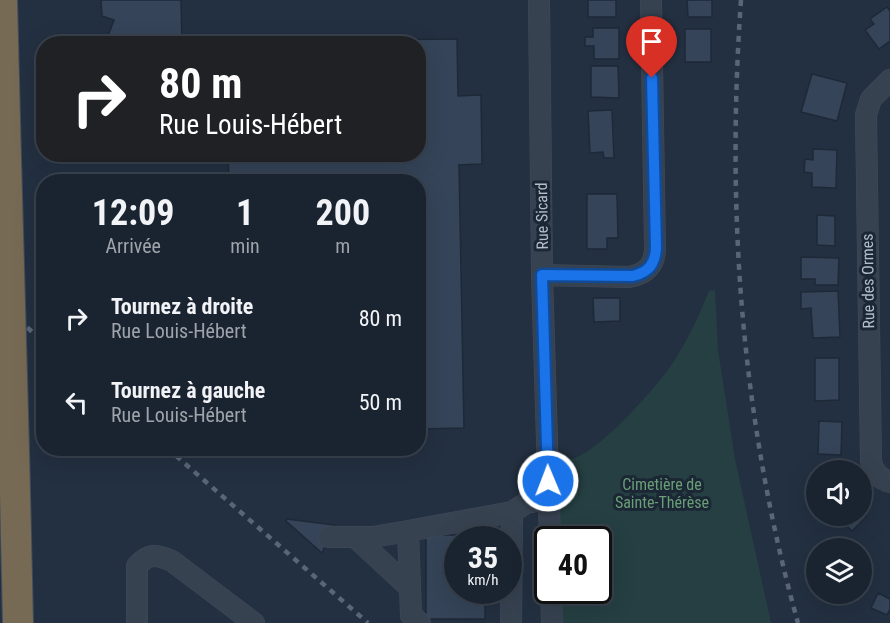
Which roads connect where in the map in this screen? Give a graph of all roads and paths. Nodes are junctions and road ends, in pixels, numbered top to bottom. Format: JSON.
{"nodes":[{"id":1,"x":2,"y":0,"type":"edge"},
{"id":2,"x":539,"y":0,"type":"edge"},
{"id":3,"x":651,"y":0,"type":"edge"},
{"id":4,"x":890,"y":80,"type":"edge"},
{"id":5,"x":542,"y":275,"type":"junction"},
{"id":6,"x":890,"y":482,"type":"edge"},
{"id":7,"x":549,"y":499,"type":"junction"},
{"id":8,"x":512,"y":512,"type":"junction"},
{"id":9,"x":550,"y":526,"type":"edge"},
{"id":10,"x":408,"y":531,"type":"junction"},
{"id":11,"x":329,"y":537,"type":"dead end"},
{"id":12,"x":356,"y":538,"type":"junction"},
{"id":13,"x":410,"y":588,"type":"junction"},
{"id":14,"x":551,"y":604,"type":"edge"},
{"id":15,"x":18,"y":623,"type":"edge"},
{"id":16,"x":137,"y":623,"type":"edge"},
{"id":17,"x":254,"y":623,"type":"edge"},
{"id":18,"x":420,"y":623,"type":"edge"},
{"id":19,"x":511,"y":623,"type":"edge"},
{"id":20,"x":552,"y":623,"type":"edge"}],
"edges":[{"from":1,"to":15,"type":"highway","bridge":true},
{"from":2,"to":5,"type":"street","name":"Rue Sicard"},
{"from":3,"to":5,"type":"street"},
{"from":4,"to":6,"type":"street","name":"Rue des Ormes"},
{"from":5,"to":7,"type":"street","name":"Rue Sicard"},
{"from":7,"to":8,"type":"street"},
{"from":7,"to":9,"type":"street","name":"Rue Sicard"},
{"from":8,"to":10,"type":"street"},
{"from":8,"to":19,"type":"street"},
{"from":10,"to":12,"type":"street"},
{"from":10,"to":13,"type":"street"},
{"from":11,"to":12,"type":"street"},
{"from":12,"to":13,"type":"street"},
{"from":13,"to":18,"type":"street"},
{"from":14,"to":20,"type":"street"},
{"from":16,"to":17,"type":"street"}]}
